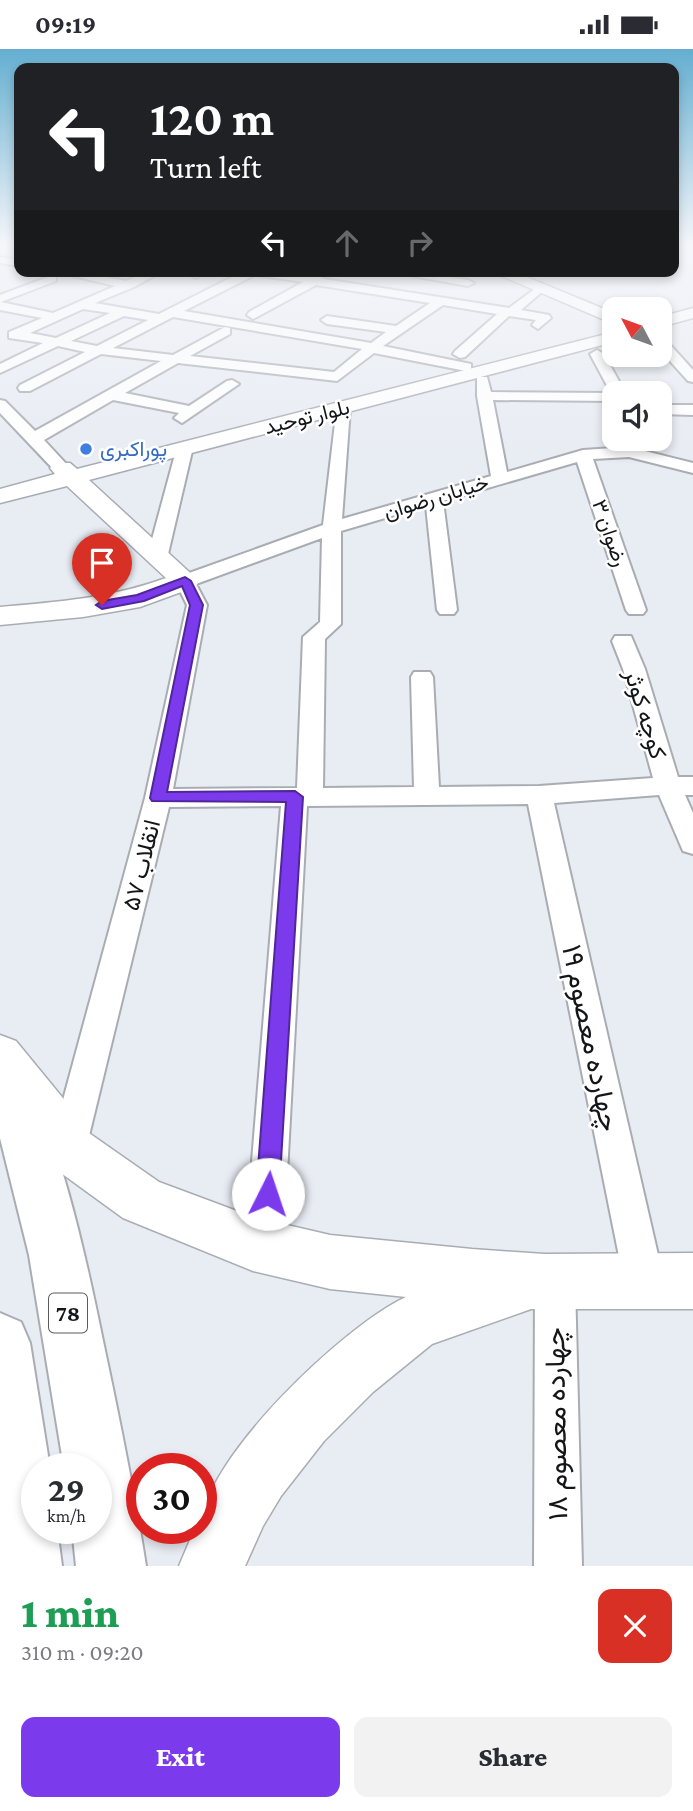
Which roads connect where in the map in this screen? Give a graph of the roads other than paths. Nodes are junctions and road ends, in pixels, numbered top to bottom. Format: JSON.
{"nodes":[{"id":1,"x":49,"y":316,"type":"edge"},
{"id":2,"x":58,"y":316,"type":"edge"},
{"id":3,"x":114,"y":316,"type":"edge"},
{"id":4,"x":165,"y":316,"type":"joint"},
{"id":5,"x":334,"y":316,"type":"edge"},
{"id":6,"x":418,"y":316,"type":"edge"},
{"id":7,"x":506,"y":316,"type":"edge"},
{"id":8,"x":532,"y":316,"type":"edge"},
{"id":9,"x":580,"y":316,"type":"edge"},
{"id":10,"x":55,"y":317,"type":"junction"},
{"id":11,"x":327,"y":320,"type":"junction"},
{"id":12,"x":538,"y":325,"type":"dead end"},
{"id":13,"x":315,"y":328,"type":"dead end"},
{"id":14,"x":398,"y":330,"type":"junction"},
{"id":15,"x":225,"y":331,"type":"dead end"},
{"id":16,"x":602,"y":331,"type":"edge"},
{"id":17,"x":16,"y":334,"type":"junction"},
{"id":18,"x":602,"y":336,"type":"edge"},
{"id":19,"x":0,"y":341,"type":"edge"},
{"id":20,"x":57,"y":342,"type":"junction"},
{"id":21,"x":372,"y":347,"type":"junction"},
{"id":22,"x":97,"y":350,"type":"junction"},
{"id":23,"x":281,"y":350,"type":"dead end"},
{"id":24,"x":672,"y":354,"type":"edge"},
{"id":25,"x":175,"y":359,"type":"junction"},
{"id":26,"x":469,"y":364,"type":"junction"},
{"id":27,"x":254,"y":368,"type":"junction"},
{"id":28,"x":0,"y":369,"type":"edge"},
{"id":29,"x":690,"y":372,"type":"edge"},
{"id":30,"x":298,"y":373,"type":"junction"},
{"id":31,"x":232,"y":384,"type":"dead end"},
{"id":32,"x":274,"y":388,"type":"dead end"},
{"id":33,"x":24,"y":389,"type":"dead end"},
{"id":34,"x":111,"y":395,"type":"junction"},
{"id":35,"x":484,"y":396,"type":"junction"},
{"id":36,"x":602,"y":397,"type":"edge"},
{"id":37,"x":0,"y":404,"type":"edge"},
{"id":38,"x":342,"y":409,"type":"junction"},
{"id":39,"x":672,"y":409,"type":"edge"},
{"id":40,"x":693,"y":409,"type":"edge"},
{"id":41,"x":186,"y":414,"type":"joint"},
{"id":42,"x":16,"y":420,"type":"junction"},
{"id":43,"x":0,"y":428,"type":"edge"},
{"id":44,"x":35,"y":438,"type":"junction"},
{"id":45,"x":185,"y":447,"type":"junction"},
{"id":46,"x":602,"y":451,"type":"edge"},
{"id":47,"x":646,"y":451,"type":"edge"},
{"id":48,"x":583,"y":455,"type":"junction"},
{"id":49,"x":693,"y":468,"type":"edge"},
{"id":50,"x":68,"y":473,"type":"junction"},
{"id":51,"x":500,"y":478,"type":"junction"},
{"id":52,"x":0,"y":483,"type":"edge"},
{"id":53,"x":0,"y":496,"type":"edge"},
{"id":54,"x":434,"y":497,"type":"junction"},
{"id":55,"x":332,"y":528,"type":"junction"},
{"id":56,"x":158,"y":554,"type":"junction"},
{"id":57,"x":185,"y":581,"type":"junction"},
{"id":58,"x":447,"y":610,"type":"dead end"},
{"id":59,"x":636,"y":610,"type":"dead end"},
{"id":60,"x":0,"y":616,"type":"edge"},
{"id":61,"x":623,"y":641,"type":"dead end"},
{"id":62,"x":422,"y":677,"type":"dead end"},
{"id":63,"x":680,"y":786,"type":"edge"},
{"id":64,"x":539,"y":795,"type":"junction"},
{"id":65,"x":427,"y":796,"type":"junction"},
{"id":66,"x":302,"y":797,"type":"junction"},
{"id":67,"x":158,"y":798,"type":"junction"},
{"id":68,"x":693,"y":844,"type":"edge"},
{"id":69,"x":0,"y":1055,"type":"edge"},
{"id":70,"x":0,"y":1066,"type":"edge"},
{"id":71,"x":68,"y":1148,"type":"junction"},
{"id":72,"x":264,"y":1247,"type":"junction"},
{"id":73,"x":668,"y":1281,"type":"edge"},
{"id":74,"x":549,"y":1282,"type":"junction"},
{"id":75,"x":0,"y":1343,"type":"edge"},
{"id":76,"x":5,"y":1404,"type":"edge"},
{"id":77,"x":27,"y":1566,"type":"edge"},
{"id":78,"x":111,"y":1566,"type":"edge"},
{"id":79,"x":212,"y":1566,"type":"edge"},
{"id":80,"x":558,"y":1566,"type":"edge"}],
"edges":[{"from":1,"to":10,"type":"street"},
{"from":2,"to":10,"type":"street"},
{"from":3,"to":20,"type":"street"},
{"from":4,"to":21,"type":"street"},
{"from":4,"to":22,"type":"street"},
{"from":5,"to":11,"type":"street"},
{"from":6,"to":14,"type":"street"},
{"from":7,"to":26,"type":"street"},
{"from":8,"to":12,"type":"street"},
{"from":9,"to":16,"type":"street"},
{"from":10,"to":17,"type":"street"},
{"from":11,"to":13,"type":"street"},
{"from":11,"to":14,"type":"street"},
{"from":14,"to":21,"type":"street"},
{"from":15,"to":25,"type":"street"},
{"from":17,"to":19,"type":"street"},
{"from":17,"to":20,"type":"street"},
{"from":18,"to":26,"type":"street","name":"بلوار توحید"},
{"from":20,"to":22,"type":"street"},
{"from":20,"to":28,"type":"street"},
{"from":21,"to":26,"type":"street"},
{"from":21,"to":30,"type":"street"},
{"from":22,"to":25,"type":"street"},
{"from":22,"to":33,"type":"street"},
{"from":23,"to":27,"type":"street"},
{"from":24,"to":29,"type":"street"},
{"from":25,"to":27,"type":"street"},
{"from":25,"to":34,"type":"street"},
{"from":26,"to":35,"type":"street"},
{"from":26,"to":38,"type":"street","name":"بلوار توحید"},
{"from":26,"to":50,"type":"street","name":"بلوار توحید"},
{"from":27,"to":30,"type":"street"},
{"from":30,"to":32,"type":"street"},
{"from":31,"to":41,"type":"street"},
{"from":34,"to":41,"type":"street"},
{"from":34,"to":44,"type":"street"},
{"from":35,"to":36,"type":"street"},
{"from":35,"to":51,"type":"street"},
{"from":37,"to":42,"type":"street"},
{"from":38,"to":45,"type":"street","name":"بلوار توحید"},
{"from":38,"to":55,"type":"street"},
{"from":39,"to":40,"type":"street"},
{"from":42,"to":43,"type":"street"},
{"from":42,"to":44,"type":"street"},
{"from":44,"to":50,"type":"street"},
{"from":45,"to":50,"type":"street","name":"بلوار توحید"},
{"from":45,"to":56,"type":"street"},
{"from":46,"to":48,"type":"street","name":"خیابان رضوان"},
{"from":47,"to":49,"type":"street","name":"خیابان رضوان"},
{"from":48,"to":51,"type":"street","name":"خیابان رضوان"},
{"from":48,"to":59,"type":"street","name":"رضوان ۳"},
{"from":50,"to":52,"type":"street","name":"بلوار توحید"},
{"from":50,"to":53,"type":"street","name":"بلوار توحید"},
{"from":50,"to":56,"type":"street"},
{"from":51,"to":54,"type":"street","name":"خیابان رضوان"},
{"from":54,"to":55,"type":"street","name":"خیابان رضوان"},
{"from":54,"to":58,"type":"street"},
{"from":55,"to":57,"type":"street","name":"خیابان رضوان"},
{"from":55,"to":66,"type":"street"},
{"from":56,"to":57,"type":"street"},
{"from":57,"to":60,"type":"street"},
{"from":57,"to":67,"type":"street","name":"انقلاب ۵۷"},
{"from":61,"to":63,"type":"street","name":"کوچه کوثر"},
{"from":62,"to":65,"type":"street"},
{"from":63,"to":64,"type":"street"},
{"from":63,"to":68,"type":"street","name":"کوچه کوثر"},
{"from":64,"to":65,"type":"street"},
{"from":64,"to":73,"type":"street","name":"چهارده معصوم ۱۹"},
{"from":65,"to":66,"type":"street"},
{"from":66,"to":67,"type":"street"},
{"from":66,"to":72,"type":"street"},
{"from":67,"to":71,"type":"street","name":"انقلاب ۵۷"},
{"from":69,"to":71,"type":"street"},
{"from":70,"to":78,"type":"main road","number":"78"},
{"from":71,"to":72,"type":"street"},
{"from":72,"to":74,"type":"street"},
{"from":73,"to":74,"type":"street"},
{"from":74,"to":79,"type":"street"},
{"from":74,"to":80,"type":"street","name":"چهارده معصوم ۱۸"},
{"from":75,"to":76,"type":"main road"},
{"from":76,"to":77,"type":"main road"}]}
